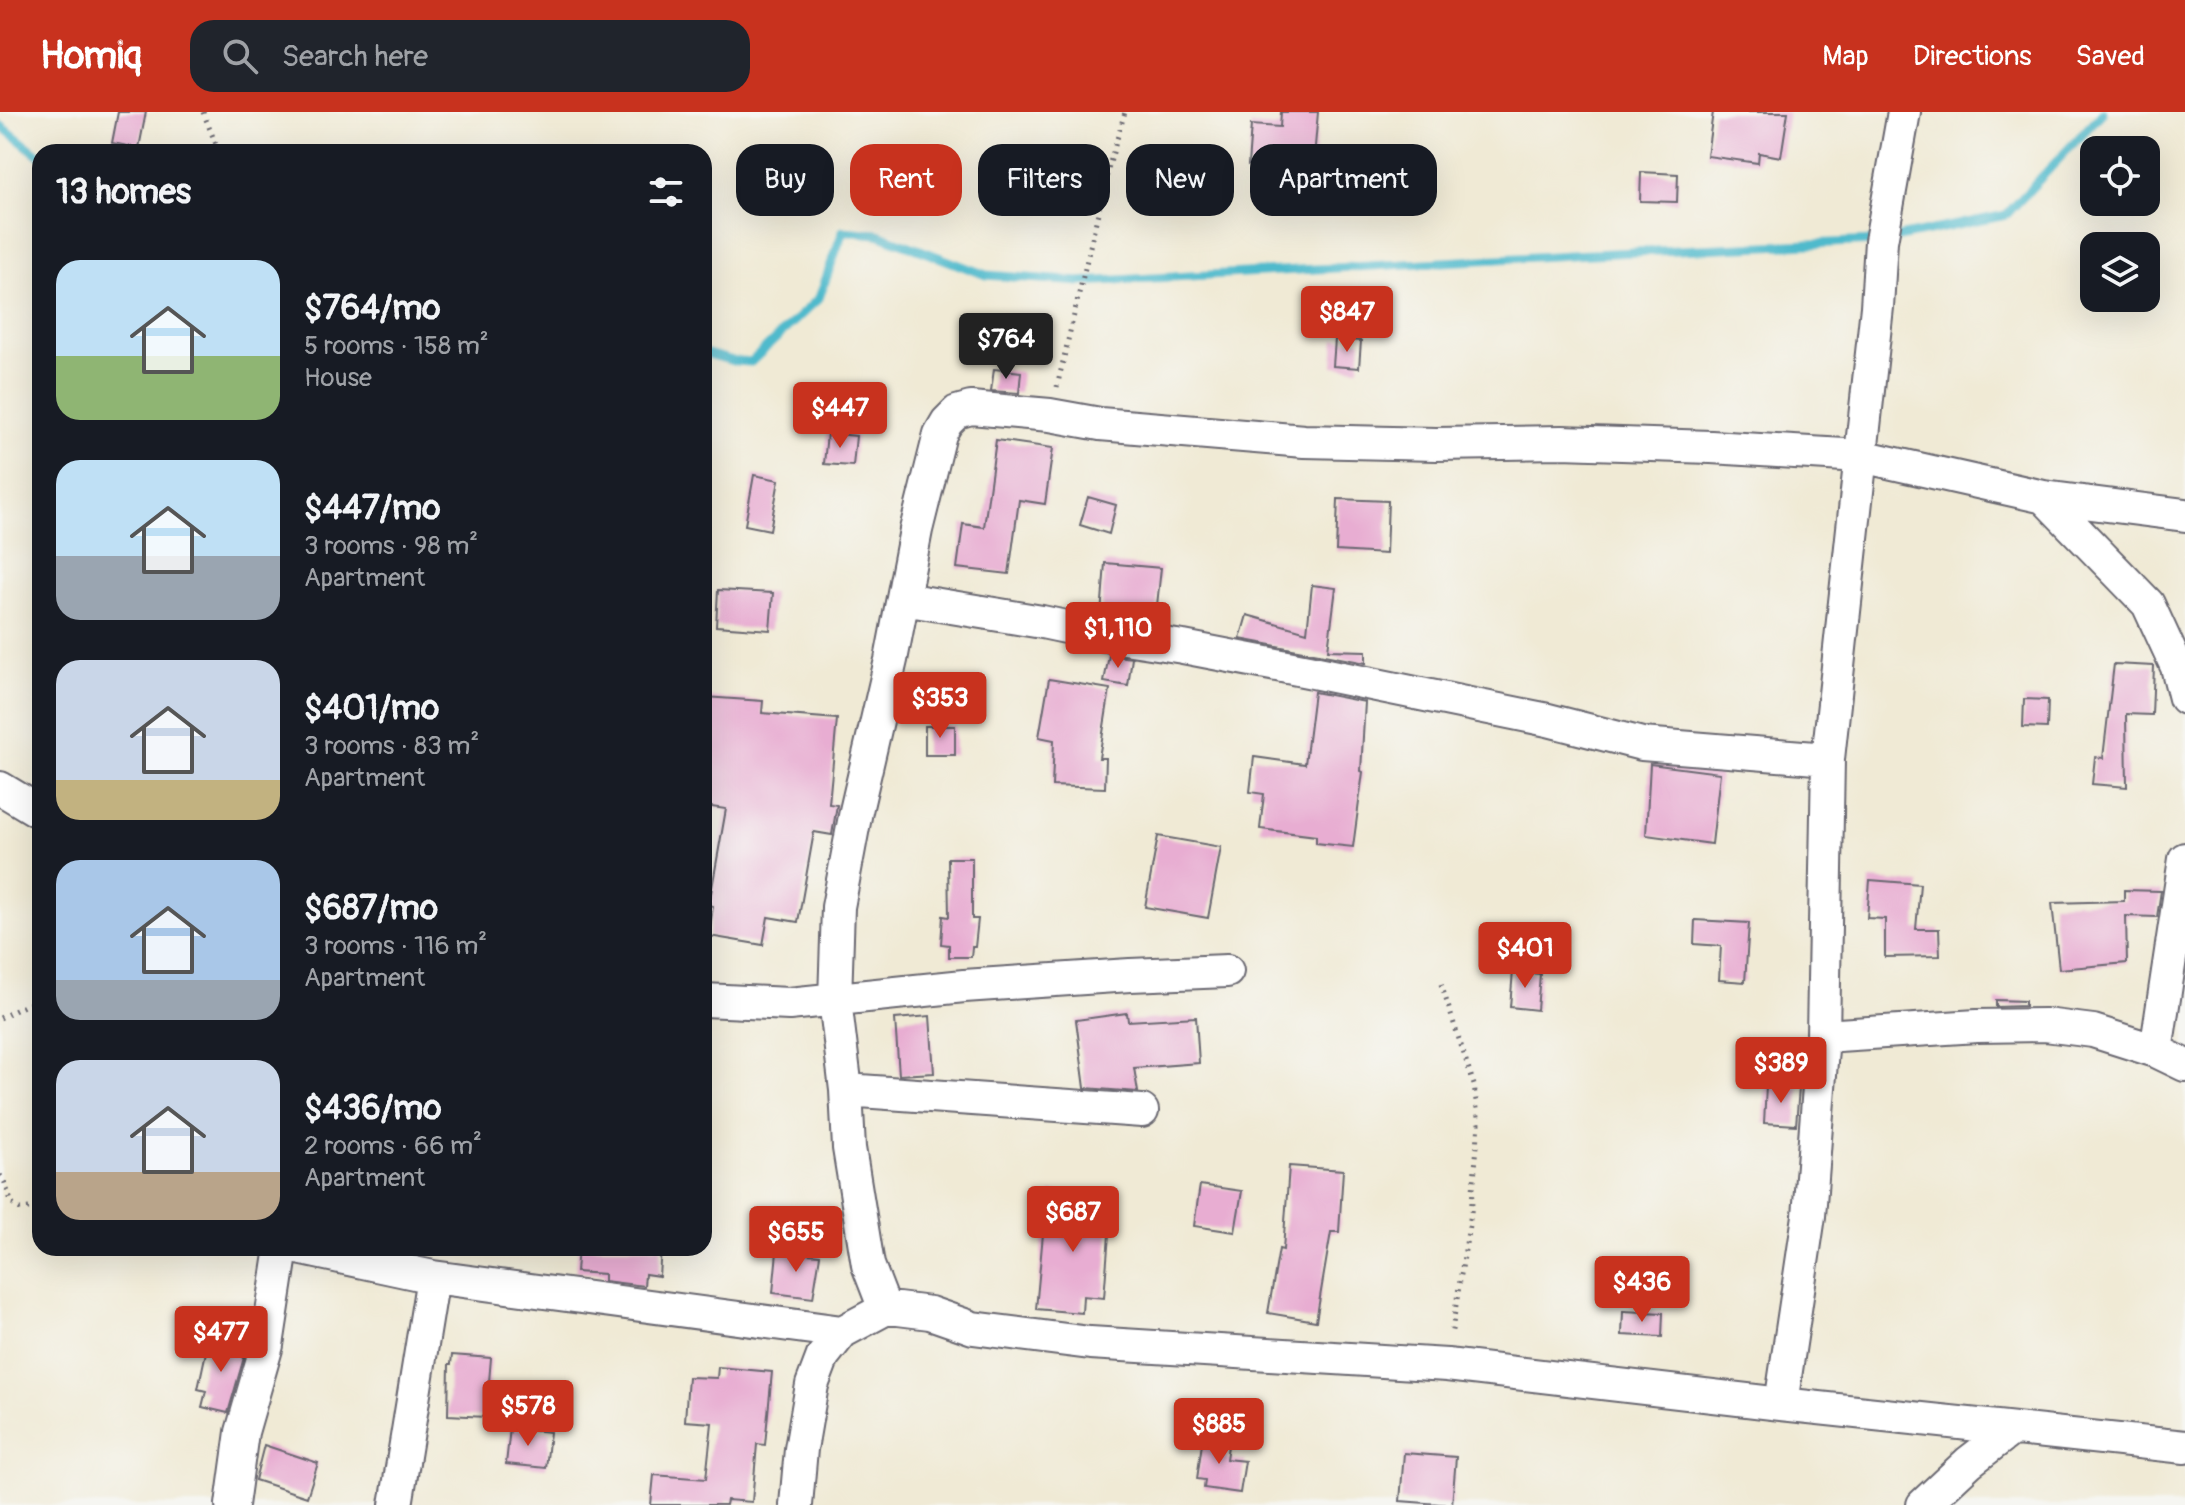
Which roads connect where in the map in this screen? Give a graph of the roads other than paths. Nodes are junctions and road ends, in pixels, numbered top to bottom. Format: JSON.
{"nodes":[{"id":1,"x":1904,"y":112,"type":"edge"},
{"id":2,"x":1861,"y":456,"type":"junction"},
{"id":3,"x":2044,"y":497,"type":"junction"},
{"id":4,"x":2185,"y":515,"type":"edge"},
{"id":5,"x":903,"y":599,"type":"junction"},
{"id":6,"x":2185,"y":698,"type":"edge"},
{"id":7,"x":1828,"y":759,"type":"junction"},
{"id":8,"x":0,"y":788,"type":"edge"},
{"id":9,"x":32,"y":807,"type":"edge"},
{"id":10,"x":2185,"y":859,"type":"edge"},
{"id":11,"x":1227,"y":971,"type":"dead end"},
{"id":12,"x":712,"y":1000,"type":"edge"},
{"id":13,"x":835,"y":1000,"type":"junction"},
{"id":14,"x":1823,"y":1036,"type":"junction"},
{"id":15,"x":2156,"y":1051,"type":"junction"},
{"id":16,"x":2185,"y":1065,"type":"edge"},
{"id":17,"x":846,"y":1090,"type":"junction"},
{"id":18,"x":1142,"y":1111,"type":"dead end"},
{"id":19,"x":281,"y":1256,"type":"edge"},
{"id":20,"x":335,"y":1256,"type":"edge"},
{"id":21,"x":433,"y":1277,"type":"junction"},
{"id":22,"x":885,"y":1309,"type":"junction"},
{"id":23,"x":842,"y":1332,"type":"junction"},
{"id":24,"x":1781,"y":1404,"type":"junction"},
{"id":25,"x":2012,"y":1429,"type":"junction"},
{"id":26,"x":2185,"y":1447,"type":"edge"},
{"id":27,"x":232,"y":1505,"type":"edge"},
{"id":28,"x":396,"y":1505,"type":"edge"},
{"id":29,"x":796,"y":1505,"type":"edge"},
{"id":30,"x":1923,"y":1505,"type":"edge"}],
"edges":[{"from":1,"to":2,"type":"street"},
{"from":2,"to":3,"type":"street"},
{"from":2,"to":5,"type":"street"},
{"from":2,"to":7,"type":"street"},
{"from":3,"to":4,"type":"street"},
{"from":3,"to":6,"type":"street"},
{"from":5,"to":7,"type":"street"},
{"from":5,"to":13,"type":"street"},
{"from":7,"to":14,"type":"street"},
{"from":8,"to":9,"type":"street"},
{"from":10,"to":15,"type":"street"},
{"from":11,"to":13,"type":"street"},
{"from":12,"to":13,"type":"street"},
{"from":13,"to":17,"type":"street"},
{"from":14,"to":15,"type":"street"},
{"from":14,"to":24,"type":"street"},
{"from":15,"to":16,"type":"street"},
{"from":17,"to":18,"type":"street"},
{"from":17,"to":22,"type":"street"},
{"from":19,"to":27,"type":"street"},
{"from":20,"to":21,"type":"street"},
{"from":21,"to":23,"type":"street"},
{"from":21,"to":28,"type":"street"},
{"from":22,"to":23,"type":"street"},
{"from":22,"to":24,"type":"street"},
{"from":23,"to":29,"type":"street"},
{"from":24,"to":25,"type":"street"},
{"from":25,"to":26,"type":"street"},
{"from":25,"to":30,"type":"street"}]}
